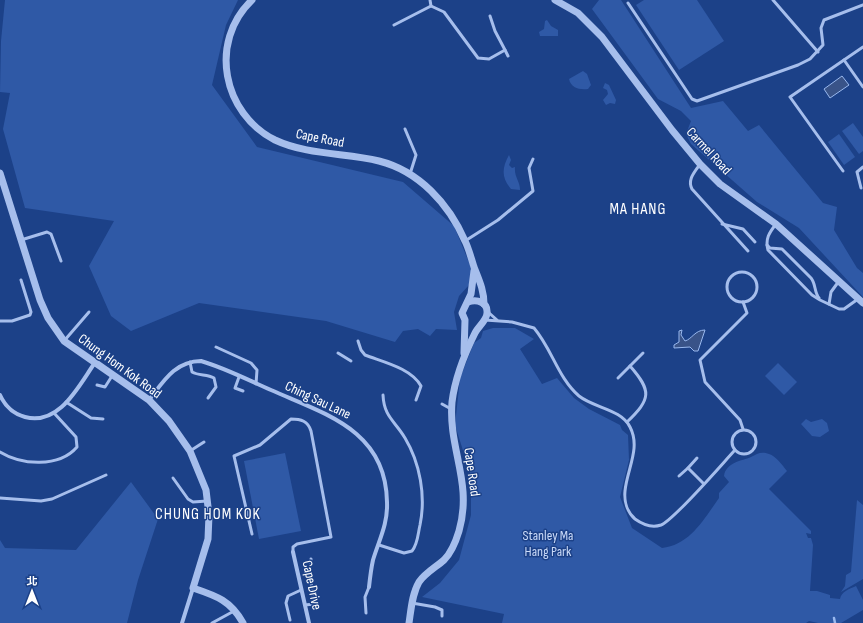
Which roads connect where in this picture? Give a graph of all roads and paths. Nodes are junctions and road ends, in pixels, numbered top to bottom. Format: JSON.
{"nodes":[{"id":1,"x":252,"y":0,"type":"edge"},
{"id":2,"x":430,"y":0,"type":"edge"},
{"id":3,"x":555,"y":0,"type":"edge"},
{"id":4,"x":773,"y":0,"type":"edge"},
{"id":5,"x":628,"y":3,"type":"dead end"},
{"id":6,"x":863,"y":5,"type":"edge"},
{"id":7,"x":431,"y":6,"type":"junction"},
{"id":8,"x":490,"y":16,"type":"dead end"},
{"id":9,"x":394,"y":24,"type":"dead end"},
{"id":10,"x":863,"y":47,"type":"edge"},
{"id":11,"x":504,"y":50,"type":"junction"},
{"id":12,"x":818,"y":52,"type":"junction"},
{"id":13,"x":508,"y":56,"type":"dead end"},
{"id":14,"x":844,"y":60,"type":"junction"},
{"id":15,"x":863,"y":87,"type":"edge"},
{"id":16,"x":405,"y":129,"type":"dead end"},
{"id":17,"x":533,"y":159,"type":"dead end"},
{"id":18,"x":700,"y":164,"type":"junction"},
{"id":19,"x":863,"y":167,"type":"edge"},
{"id":20,"x":843,"y":171,"type":"dead end"},
{"id":21,"x":0,"y":173,"type":"edge"},
{"id":22,"x":410,"y":174,"type":"junction"},
{"id":23,"x":861,"y":188,"type":"dead end"},
{"id":24,"x":722,"y":224,"type":"junction"},
{"id":25,"x":776,"y":224,"type":"junction"},
{"id":26,"x":21,"y":240,"type":"junction"},
{"id":27,"x":465,"y":241,"type":"junction"},
{"id":28,"x":755,"y":242,"type":"dead end"},
{"id":29,"x":766,"y":245,"type":"junction"},
{"id":30,"x":748,"y":251,"type":"dead end"},
{"id":31,"x":61,"y":261,"type":"dead end"},
{"id":32,"x":474,"y":266,"type":"junction"},
{"id":33,"x":21,"y":280,"type":"dead end"},
{"id":34,"x":839,"y":281,"type":"junction"},
{"id":35,"x":820,"y":300,"type":"junction"},
{"id":36,"x":860,"y":301,"type":"edge"},
{"id":37,"x":468,"y":302,"type":"junction"},
{"id":38,"x":743,"y":302,"type":"junction"},
{"id":39,"x":484,"y":304,"type":"junction"},
{"id":40,"x":830,"y":304,"type":"junction"},
{"id":41,"x":89,"y":312,"type":"dead end"},
{"id":42,"x":487,"y":312,"type":"junction"},
{"id":43,"x":465,"y":320,"type":"junction"},
{"id":44,"x":497,"y":320,"type":"junction"},
{"id":45,"x":0,"y":321,"type":"edge"},
{"id":46,"x":482,"y":322,"type":"junction"},
{"id":47,"x":64,"y":341,"type":"junction"},
{"id":48,"x":358,"y":341,"type":"dead end"},
{"id":49,"x":216,"y":347,"type":"dead end"},
{"id":50,"x":338,"y":353,"type":"dead end"},
{"id":51,"x":643,"y":353,"type":"dead end"},
{"id":52,"x":464,"y":356,"type":"junction"},
{"id":53,"x":351,"y":361,"type":"dead end"},
{"id":54,"x":190,"y":362,"type":"junction"},
{"id":55,"x":94,"y":364,"type":"junction"},
{"id":56,"x":630,"y":366,"type":"junction"},
{"id":57,"x":112,"y":376,"type":"junction"},
{"id":58,"x":239,"y":377,"type":"junction"},
{"id":59,"x":618,"y":378,"type":"dead end"},
{"id":60,"x":256,"y":384,"type":"junction"},
{"id":61,"x":97,"y":385,"type":"dead end"},
{"id":62,"x":244,"y":391,"type":"dead end"},
{"id":63,"x":0,"y":395,"type":"edge"},
{"id":64,"x":383,"y":395,"type":"dead end"},
{"id":65,"x":208,"y":398,"type":"dead end"},
{"id":66,"x":149,"y":400,"type":"junction"},
{"id":67,"x":416,"y":400,"type":"dead end"},
{"id":68,"x":66,"y":402,"type":"junction"},
{"id":69,"x":442,"y":404,"type":"dead end"},
{"id":70,"x":452,"y":410,"type":"junction"},
{"id":71,"x":54,"y":413,"type":"junction"},
{"id":72,"x":103,"y":419,"type":"dead end"},
{"id":73,"x":627,"y":422,"type":"junction"},
{"id":74,"x":743,"y":429,"type":"junction"},
{"id":75,"x":204,"y":442,"type":"dead end"},
{"id":76,"x":735,"y":450,"type":"junction"},
{"id":77,"x":190,"y":451,"type":"junction"},
{"id":78,"x":0,"y":452,"type":"edge"},
{"id":79,"x":697,"y":458,"type":"dead end"},
{"id":80,"x":688,"y":468,"type":"junction"},
{"id":81,"x":106,"y":475,"type":"dead end"},
{"id":82,"x":679,"y":476,"type":"dead end"},
{"id":83,"x":173,"y":478,"type":"dead end"},
{"id":84,"x":703,"y":483,"type":"junction"},
{"id":85,"x":0,"y":498,"type":"edge"},
{"id":86,"x":208,"y":501,"type":"junction"},
{"id":87,"x":252,"y":534,"type":"dead end"},
{"id":88,"x":379,"y":545,"type":"junction"},
{"id":89,"x":293,"y":552,"type":"joint"},
{"id":90,"x":311,"y":559,"type":"dead end"},
{"id":91,"x":369,"y":587,"type":"joint"},
{"id":92,"x":193,"y":588,"type":"junction"},
{"id":93,"x":301,"y":590,"type":"junction"},
{"id":94,"x":412,"y":603,"type":"junction"},
{"id":95,"x":305,"y":605,"type":"junction"},
{"id":96,"x":236,"y":610,"type":"junction"},
{"id":97,"x":366,"y":613,"type":"dead end"},
{"id":98,"x":442,"y":616,"type":"dead end"},
{"id":99,"x":290,"y":620,"type":"dead end"},
{"id":100,"x":182,"y":623,"type":"edge"},
{"id":101,"x":212,"y":623,"type":"edge"},
{"id":102,"x":243,"y":623,"type":"edge"},
{"id":103,"x":309,"y":623,"type":"edge"},
{"id":104,"x":409,"y":623,"type":"edge"}],
"edges":[{"from":1,"to":22,"type":"street","name":"Cape Road"},
{"from":2,"to":7,"type":"lane"},
{"from":3,"to":18,"type":"street","name":"Carmel Road"},
{"from":4,"to":12,"type":"lane"},
{"from":5,"to":12,"type":"lane"},
{"from":6,"to":12,"type":"lane"},
{"from":7,"to":9,"type":"lane"},
{"from":7,"to":11,"type":"lane"},
{"from":8,"to":11,"type":"lane"},
{"from":10,"to":14,"type":"lane"},
{"from":11,"to":13,"type":"lane"},
{"from":14,"to":15,"type":"lane"},
{"from":14,"to":20,"type":"lane"},
{"from":16,"to":22,"type":"lane"},
{"from":17,"to":27,"type":"lane"},
{"from":18,"to":24,"type":"lane"},
{"from":18,"to":25,"type":"street","name":"Carmel Road"},
{"from":19,"to":23,"type":"lane"},
{"from":21,"to":26,"type":"street","name":"Chung Hom Kok Road"},
{"from":22,"to":27,"type":"street","name":"Cape Road"},
{"from":24,"to":28,"type":"lane"},
{"from":24,"to":30,"type":"lane"},
{"from":25,"to":29,"type":"lane"},
{"from":25,"to":34,"type":"street","name":"Carmel Road"},
{"from":26,"to":31,"type":"lane"},
{"from":26,"to":47,"type":"street","name":"Chung Hom Kok Road"},
{"from":27,"to":32,"type":"street","name":"Cape Road"},
{"from":29,"to":35,"type":"lane"},
{"from":29,"to":35,"type":"lane"},
{"from":32,"to":37,"type":"street","name":"Cape Road"},
{"from":32,"to":39,"type":"street","name":"Cape Road"},
{"from":33,"to":45,"type":"lane"},
{"from":34,"to":36,"type":"street","name":"Carmel Road"},
{"from":34,"to":40,"type":"lane"},
{"from":35,"to":40,"type":"lane"},
{"from":36,"to":40,"type":"lane"},
{"from":37,"to":39,"type":"street"},
{"from":37,"to":43,"type":"street","name":"Cape Road"},
{"from":38,"to":38,"type":"lane"},
{"from":38,"to":74,"type":"lane"},
{"from":39,"to":42,"type":"street","name":"Cape Road"},
{"from":41,"to":47,"type":"lane"},
{"from":42,"to":44,"type":"lane"},
{"from":42,"to":46,"type":"street","name":"Cape Road"},
{"from":43,"to":46,"type":"street"},
{"from":43,"to":52,"type":"street","name":"Cape Road"},
{"from":44,"to":46,"type":"lane"},
{"from":44,"to":73,"type":"lane"},
{"from":46,"to":52,"type":"street","name":"Cape Road"},
{"from":47,"to":55,"type":"street","name":"Chung Hom Kok Road"},
{"from":48,"to":67,"type":"lane"},
{"from":49,"to":60,"type":"lane"},
{"from":50,"to":53,"type":"lane"},
{"from":51,"to":56,"type":"lane"},
{"from":52,"to":70,"type":"street","name":"Cape Road"},
{"from":54,"to":58,"type":"street","name":"Ching Sau Lane"},
{"from":54,"to":65,"type":"lane"},
{"from":54,"to":66,"type":"street"},
{"from":55,"to":57,"type":"street","name":"Chung Hom Kok Road"},
{"from":55,"to":68,"type":"street"},
{"from":56,"to":59,"type":"lane"},
{"from":56,"to":73,"type":"lane"},
{"from":57,"to":61,"type":"lane"},
{"from":57,"to":66,"type":"street","name":"Chung Hom Kok Road"},
{"from":58,"to":60,"type":"street","name":"Ching Sau Lane"},
{"from":58,"to":62,"type":"lane"},
{"from":60,"to":88,"type":"street","name":"Ching Sau Lane"},
{"from":63,"to":71,"type":"street"},
{"from":64,"to":88,"type":"lane"},
{"from":66,"to":77,"type":"street","name":"Chung Hom Kok Road"},
{"from":68,"to":71,"type":"street"},
{"from":68,"to":72,"type":"lane"},
{"from":69,"to":70,"type":"lane"},
{"from":70,"to":94,"type":"street","name":"Cape Road"},
{"from":71,"to":78,"type":"lane"},
{"from":73,"to":84,"type":"lane"},
{"from":74,"to":76,"type":"lane"},
{"from":74,"to":76,"type":"lane"},
{"from":75,"to":77,"type":"lane"},
{"from":76,"to":84,"type":"lane"},
{"from":77,"to":86,"type":"street","name":"Chung Hom Kok Road"},
{"from":79,"to":80,"type":"lane"},
{"from":80,"to":82,"type":"lane"},
{"from":80,"to":84,"type":"lane"},
{"from":81,"to":85,"type":"lane"},
{"from":83,"to":86,"type":"lane"},
{"from":86,"to":92,"type":"street","name":"Chung Hom Kok Road"},
{"from":87,"to":89,"type":"lane"},
{"from":88,"to":91,"type":"street","name":"Ching Sau Lane"},
{"from":89,"to":93,"type":"street","name":"Cape Drive"},
{"from":90,"to":95,"type":"lane"},
{"from":91,"to":97,"type":"lane"},
{"from":92,"to":96,"type":"street"},
{"from":92,"to":100,"type":"street","name":"Chung Hom Kok Road"},
{"from":93,"to":95,"type":"street","name":"Cape Drive"},
{"from":93,"to":99,"type":"lane"},
{"from":94,"to":98,"type":"lane"},
{"from":94,"to":104,"type":"street","name":"Cape Road"},
{"from":95,"to":103,"type":"street","name":"Cape Drive"},
{"from":96,"to":101,"type":"lane"},
{"from":96,"to":102,"type":"street"}]}
